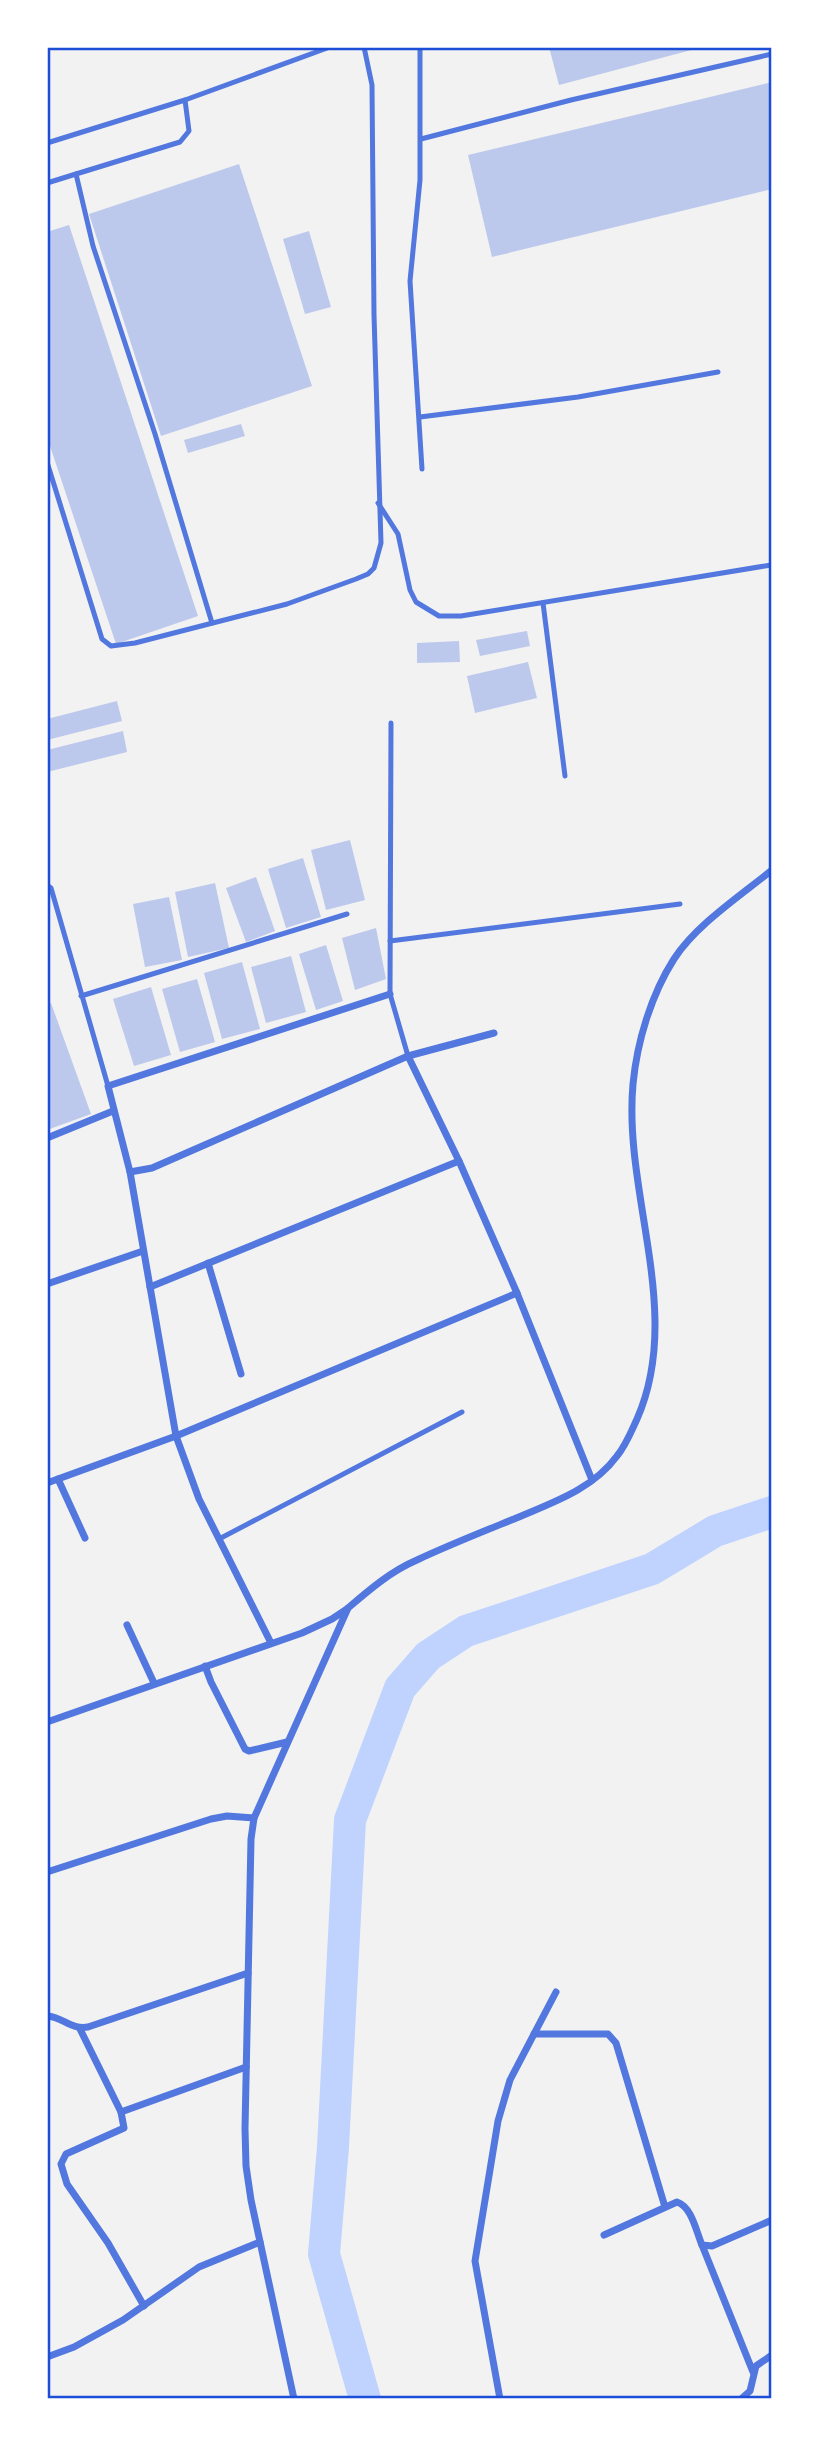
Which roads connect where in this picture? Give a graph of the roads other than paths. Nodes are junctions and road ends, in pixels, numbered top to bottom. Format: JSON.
{"nodes":[{"id":1,"x":330,"y":47,"type":"edge"},
{"id":2,"x":363,"y":47,"type":"edge"},
{"id":3,"x":420,"y":47,"type":"edge"},
{"id":4,"x":772,"y":54,"type":"edge"},
{"id":5,"x":185,"y":100,"type":"junction"},
{"id":6,"x":421,"y":139,"type":"junction"},
{"id":7,"x":47,"y":144,"type":"edge"},
{"id":8,"x":76,"y":174,"type":"junction"},
{"id":9,"x":47,"y":183,"type":"edge"},
{"id":10,"x":718,"y":372,"type":"dead end"},
{"id":11,"x":420,"y":417,"type":"junction"},
{"id":12,"x":47,"y":461,"type":"edge"},
{"id":13,"x":422,"y":469,"type":"dead end"},
{"id":14,"x":378,"y":503,"type":"junction"},
{"id":15,"x":771,"y":565,"type":"edge"},
{"id":16,"x":543,"y":603,"type":"junction"},
{"id":17,"x":212,"y":623,"type":"junction"},
{"id":18,"x":391,"y":723,"type":"dead end"},
{"id":19,"x":565,"y":776,"type":"dead end"},
{"id":20,"x":772,"y":870,"type":"edge"},
{"id":21,"x":47,"y":884,"type":"edge"},
{"id":22,"x":680,"y":905,"type":"dead end"},
{"id":23,"x":347,"y":914,"type":"dead end"},
{"id":24,"x":390,"y":941,"type":"junction"},
{"id":25,"x":390,"y":994,"type":"junction"},
{"id":26,"x":81,"y":996,"type":"junction"},
{"id":27,"x":494,"y":1033,"type":"dead end"},
{"id":28,"x":408,"y":1055,"type":"junction"},
{"id":29,"x":108,"y":1086,"type":"junction"},
{"id":30,"x":113,"y":1111,"type":"junction"},
{"id":31,"x":47,"y":1138,"type":"edge"},
{"id":32,"x":459,"y":1161,"type":"junction"},
{"id":33,"x":130,"y":1172,"type":"junction"},
{"id":34,"x":144,"y":1251,"type":"junction"},
{"id":35,"x":208,"y":1263,"type":"junction"},
{"id":36,"x":47,"y":1284,"type":"edge"},
{"id":37,"x":150,"y":1287,"type":"junction"},
{"id":38,"x":517,"y":1293,"type":"junction"},
{"id":39,"x":241,"y":1374,"type":"dead end"},
{"id":40,"x":462,"y":1412,"type":"dead end"},
{"id":41,"x":176,"y":1436,"type":"junction"},
{"id":42,"x":58,"y":1479,"type":"junction"},
{"id":43,"x":593,"y":1480,"type":"junction"},
{"id":44,"x":47,"y":1483,"type":"edge"},
{"id":45,"x":85,"y":1538,"type":"dead end"},
{"id":46,"x":219,"y":1539,"type":"junction"},
{"id":47,"x":348,"y":1608,"type":"junction"},
{"id":48,"x":127,"y":1625,"type":"dead end"},
{"id":49,"x":271,"y":1643,"type":"junction"},
{"id":50,"x":205,"y":1666,"type":"junction"},
{"id":51,"x":154,"y":1683,"type":"junction"},
{"id":52,"x":47,"y":1722,"type":"edge"},
{"id":53,"x":287,"y":1742,"type":"junction"},
{"id":54,"x":254,"y":1818,"type":"junction"},
{"id":55,"x":47,"y":1872,"type":"edge"},
{"id":56,"x":248,"y":1973,"type":"junction"},
{"id":57,"x":556,"y":1992,"type":"dead end"},
{"id":58,"x":47,"y":2016,"type":"edge"},
{"id":59,"x":80,"y":2029,"type":"junction"},
{"id":60,"x":534,"y":2034,"type":"junction"},
{"id":61,"x":246,"y":2067,"type":"junction"},
{"id":62,"x":121,"y":2112,"type":"junction"},
{"id":63,"x":666,"y":2207,"type":"junction"},
{"id":64,"x":772,"y":2220,"type":"edge"},
{"id":65,"x":604,"y":2235,"type":"dead end"},
{"id":66,"x":260,"y":2242,"type":"junction"},
{"id":67,"x":702,"y":2245,"type":"junction"},
{"id":68,"x":144,"y":2306,"type":"junction"},
{"id":69,"x":772,"y":2355,"type":"edge"},
{"id":70,"x":47,"y":2357,"type":"edge"},
{"id":71,"x":753,"y":2372,"type":"junction"},
{"id":72,"x":294,"y":2399,"type":"edge"},
{"id":73,"x":500,"y":2399,"type":"edge"},
{"id":74,"x":741,"y":2399,"type":"edge"}],
"edges":[{"from":1,"to":5,"type":"lane"},
{"from":2,"to":14,"type":"lane"},
{"from":3,"to":6,"type":"lane"},
{"from":4,"to":6,"type":"lane"},
{"from":5,"to":7,"type":"lane"},
{"from":5,"to":8,"type":"lane"},
{"from":6,"to":11,"type":"lane"},
{"from":8,"to":9,"type":"lane"},
{"from":8,"to":17,"type":"lane"},
{"from":10,"to":11,"type":"lane"},
{"from":11,"to":13,"type":"lane"},
{"from":12,"to":17,"type":"lane"},
{"from":14,"to":16,"type":"lane"},
{"from":14,"to":17,"type":"lane"},
{"from":15,"to":16,"type":"lane"},
{"from":16,"to":19,"type":"lane"},
{"from":18,"to":24,"type":"lane"},
{"from":20,"to":43,"type":"street"},
{"from":21,"to":26,"type":"lane"},
{"from":22,"to":24,"type":"lane"},
{"from":23,"to":26,"type":"lane"},
{"from":24,"to":25,"type":"lane"},
{"from":25,"to":28,"type":"lane"},
{"from":25,"to":29,"type":"street"},
{"from":26,"to":29,"type":"lane"},
{"from":27,"to":28,"type":"street"},
{"from":28,"to":32,"type":"street"},
{"from":28,"to":33,"type":"street"},
{"from":29,"to":30,"type":"street"},
{"from":30,"to":31,"type":"street"},
{"from":30,"to":33,"type":"street"},
{"from":32,"to":35,"type":"street"},
{"from":32,"to":38,"type":"street"},
{"from":33,"to":34,"type":"street"},
{"from":34,"to":36,"type":"street"},
{"from":34,"to":37,"type":"street"},
{"from":35,"to":37,"type":"street"},
{"from":35,"to":39,"type":"street"},
{"from":37,"to":41,"type":"street"},
{"from":38,"to":41,"type":"street"},
{"from":38,"to":43,"type":"street"},
{"from":40,"to":46,"type":"lane"},
{"from":41,"to":42,"type":"street"},
{"from":41,"to":46,"type":"street"},
{"from":42,"to":44,"type":"street"},
{"from":42,"to":45,"type":"street"},
{"from":43,"to":47,"type":"street"},
{"from":46,"to":49,"type":"street"},
{"from":47,"to":49,"type":"street"},
{"from":47,"to":53,"type":"street"},
{"from":48,"to":51,"type":"street"},
{"from":49,"to":50,"type":"street"},
{"from":50,"to":51,"type":"street"},
{"from":50,"to":53,"type":"street"},
{"from":51,"to":52,"type":"street"},
{"from":53,"to":54,"type":"street"},
{"from":54,"to":55,"type":"street"},
{"from":54,"to":56,"type":"street"},
{"from":56,"to":59,"type":"street"},
{"from":56,"to":61,"type":"street"},
{"from":57,"to":60,"type":"street"},
{"from":58,"to":59,"type":"street"},
{"from":59,"to":62,"type":"street"},
{"from":60,"to":63,"type":"street"},
{"from":60,"to":73,"type":"street"},
{"from":61,"to":62,"type":"street"},
{"from":61,"to":66,"type":"street"},
{"from":62,"to":68,"type":"street"},
{"from":63,"to":65,"type":"street"},
{"from":63,"to":67,"type":"street"},
{"from":64,"to":67,"type":"street"},
{"from":66,"to":68,"type":"street"},
{"from":66,"to":72,"type":"street"},
{"from":67,"to":71,"type":"street"},
{"from":68,"to":70,"type":"street"},
{"from":69,"to":71,"type":"street"},
{"from":71,"to":74,"type":"street"}]}
